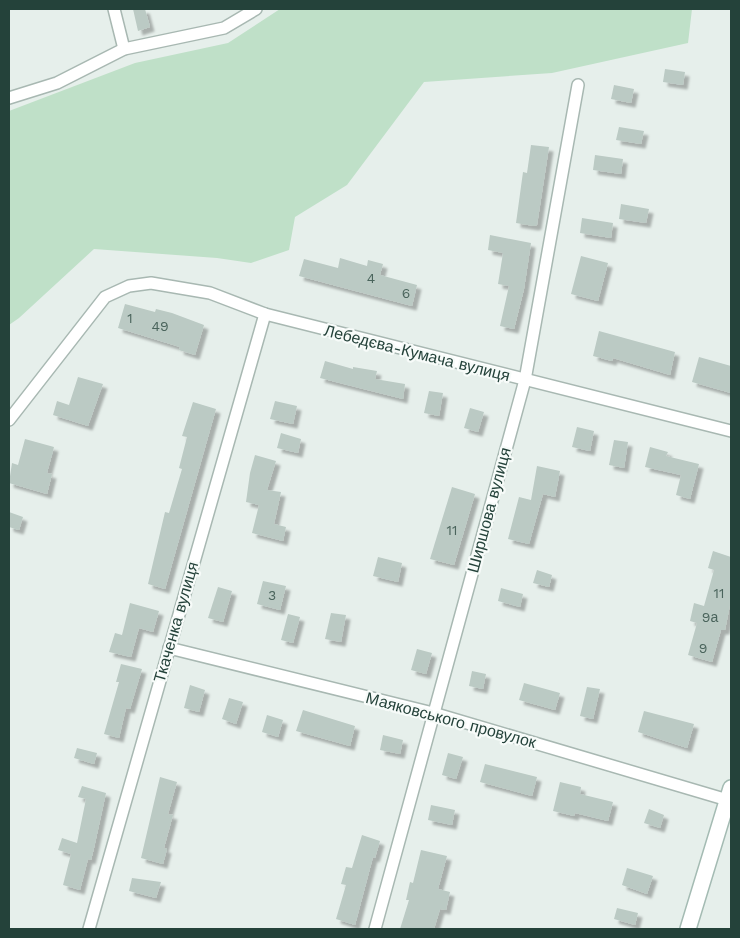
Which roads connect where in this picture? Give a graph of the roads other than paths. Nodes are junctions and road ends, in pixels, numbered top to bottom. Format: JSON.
{"nodes":[{"id":1,"x":114,"y":9,"type":"edge"},
{"id":2,"x":256,"y":9,"type":"edge"},
{"id":3,"x":124,"y":49,"type":"junction"},
{"id":4,"x":578,"y":85,"type":"dead end"},
{"id":5,"x":9,"y":98,"type":"edge"},
{"id":6,"x":265,"y":314,"type":"junction"},
{"id":7,"x":524,"y":380,"type":"junction"},
{"id":8,"x":9,"y":420,"type":"edge"},
{"id":9,"x":731,"y":431,"type":"edge"},
{"id":10,"x":169,"y":648,"type":"junction"},
{"id":11,"x":433,"y":713,"type":"junction"},
{"id":12,"x":730,"y":796,"type":"edge"},
{"id":13,"x":89,"y":929,"type":"edge"},
{"id":14,"x":375,"y":929,"type":"edge"},
{"id":15,"x":688,"y":929,"type":"edge"}],
"edges":[{"from":1,"to":3,"type":"street"},
{"from":2,"to":3,"type":"street"},
{"from":3,"to":5,"type":"street"},
{"from":4,"to":7,"type":"street","name":"Ширшова вулиця"},
{"from":6,"to":7,"type":"street","name":"Лебедєва-Кумача вулиця"},
{"from":6,"to":8,"type":"street","name":"Лебедєва-Кумача вулиця"},
{"from":6,"to":10,"type":"street","name":"Ткаченка вулиця"},
{"from":7,"to":9,"type":"street","name":"Лебедєва-Кумача вулиця"},
{"from":7,"to":11,"type":"street","name":"Ширшова вулиця"},
{"from":10,"to":11,"type":"street","name":"Маяковського провулок"},
{"from":10,"to":13,"type":"street","name":"Ткаченка вулиця"},
{"from":11,"to":12,"type":"street","name":"Маяковського провулок"},
{"from":11,"to":14,"type":"street","name":"Ширшова вулиця"},
{"from":12,"to":15,"type":"street"}]}
